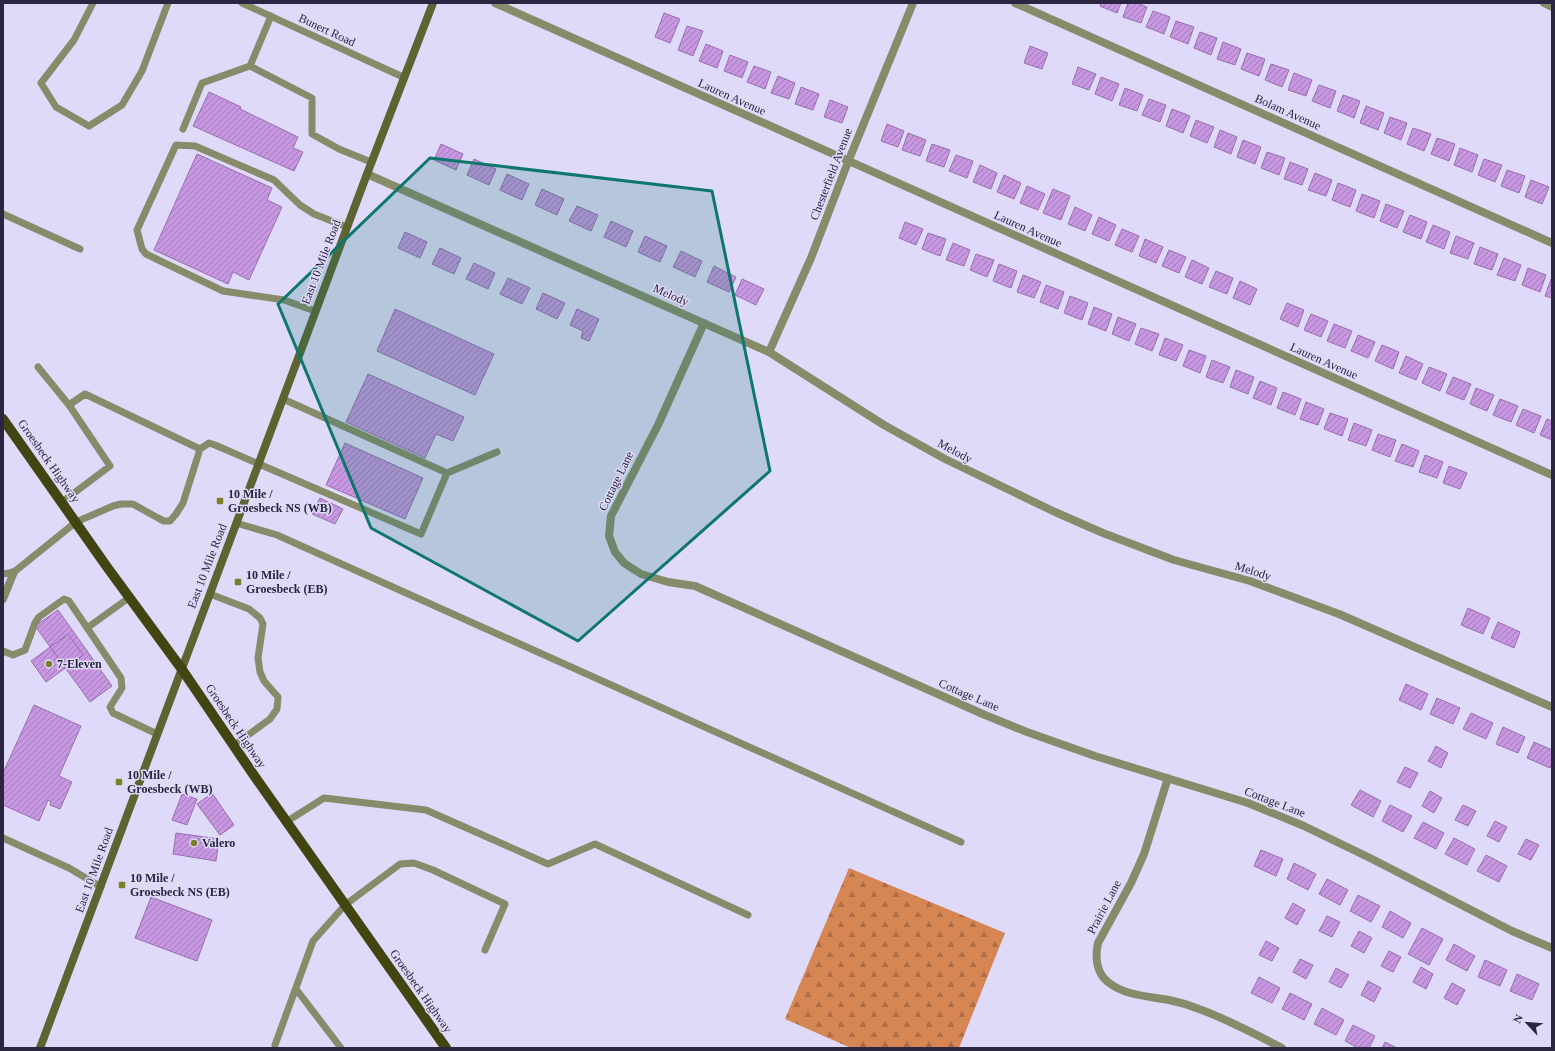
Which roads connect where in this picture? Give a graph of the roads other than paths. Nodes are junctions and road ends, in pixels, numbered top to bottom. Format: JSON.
{"nodes":[{"id":1,"x":93,"y":3,"type":"edge"},
{"id":2,"x":168,"y":3,"type":"edge"},
{"id":3,"x":242,"y":3,"type":"edge"},
{"id":4,"x":433,"y":3,"type":"edge"},
{"id":5,"x":495,"y":3,"type":"edge"},
{"id":6,"x":913,"y":3,"type":"edge"},
{"id":7,"x":1015,"y":3,"type":"edge"},
{"id":8,"x":1544,"y":3,"type":"edge"},
{"id":9,"x":1552,"y":7,"type":"edge"},
{"id":10,"x":271,"y":16,"type":"junction"},
{"id":11,"x":250,"y":66,"type":"junction"},
{"id":12,"x":403,"y":77,"type":"junction"},
{"id":13,"x":183,"y":129,"type":"dead end"},
{"id":14,"x":371,"y":162,"type":"junction"},
{"id":15,"x":848,"y":162,"type":"junction"},
{"id":16,"x":367,"y":174,"type":"junction"},
{"id":17,"x":3,"y":214,"type":"edge"},
{"id":18,"x":347,"y":227,"type":"junction"},
{"id":19,"x":1552,"y":243,"type":"edge"},
{"id":20,"x":80,"y":249,"type":"dead end"},
{"id":21,"x":316,"y":311,"type":"junction"},
{"id":22,"x":704,"y":323,"type":"junction"},
{"id":23,"x":769,"y":352,"type":"junction"},
{"id":24,"x":38,"y":367,"type":"dead end"},
{"id":25,"x":283,"y":399,"type":"junction"},
{"id":26,"x":69,"y":405,"type":"junction"},
{"id":27,"x":3,"y":418,"type":"edge"},
{"id":28,"x":200,"y":449,"type":"junction"},
{"id":29,"x":497,"y":452,"type":"dead end"},
{"id":30,"x":259,"y":462,"type":"junction"},
{"id":31,"x":447,"y":473,"type":"junction"},
{"id":32,"x":1552,"y":476,"type":"edge"},
{"id":33,"x":62,"y":502,"type":"junction"},
{"id":34,"x":76,"y":522,"type":"junction"},
{"id":35,"x":236,"y":523,"type":"junction"},
{"id":36,"x":14,"y":572,"type":"junction"},
{"id":37,"x":3,"y":574,"type":"edge"},
{"id":38,"x":210,"y":594,"type":"junction"},
{"id":39,"x":130,"y":597,"type":"junction"},
{"id":40,"x":3,"y":599,"type":"edge"},
{"id":41,"x":87,"y":628,"type":"junction"},
{"id":42,"x":3,"y":650,"type":"edge"},
{"id":43,"x":182,"y":668,"type":"junction"},
{"id":44,"x":1552,"y":707,"type":"edge"},
{"id":45,"x":157,"y":734,"type":"junction"},
{"id":46,"x":234,"y":746,"type":"junction"},
{"id":47,"x":1168,"y":778,"type":"junction"},
{"id":48,"x":286,"y":822,"type":"junction"},
{"id":49,"x":3,"y":838,"type":"edge"},
{"id":50,"x":961,"y":842,"type":"dead end"},
{"id":51,"x":101,"y":887,"type":"junction"},
{"id":52,"x":344,"y":904,"type":"junction"},
{"id":53,"x":748,"y":914,"type":"dead end"},
{"id":54,"x":1552,"y":948,"type":"edge"},
{"id":55,"x":485,"y":950,"type":"dead end"},
{"id":56,"x":296,"y":989,"type":"junction"},
{"id":57,"x":275,"y":1045,"type":"dead end"},
{"id":58,"x":40,"y":1048,"type":"edge"},
{"id":59,"x":341,"y":1048,"type":"edge"},
{"id":60,"x":446,"y":1048,"type":"edge"},
{"id":61,"x":1282,"y":1048,"type":"edge"}],
"edges":[{"from":1,"to":2,"type":"lane"},
{"from":3,"to":10,"type":"lane","name":"Bunert Road"},
{"from":4,"to":12,"type":"main road","name":"East 10 Mile Road"},
{"from":5,"to":15,"type":"street","name":"Lauren Avenue"},
{"from":6,"to":15,"type":"street","name":"Chesterfield Avenue"},
{"from":7,"to":19,"type":"street","name":"Bolam Avenue"},
{"from":8,"to":9,"type":"street"},
{"from":10,"to":11,"type":"lane"},
{"from":10,"to":12,"type":"lane","name":"Bunert Road"},
{"from":11,"to":13,"type":"lane"},
{"from":11,"to":14,"type":"lane"},
{"from":12,"to":14,"type":"main road","name":"East 10 Mile Road"},
{"from":14,"to":16,"type":"main road","name":"East 10 Mile Road"},
{"from":15,"to":23,"type":"street","name":"Chesterfield Avenue"},
{"from":15,"to":32,"type":"street","name":"Lauren Avenue"},
{"from":16,"to":18,"type":"main road","name":"East 10 Mile Road"},
{"from":16,"to":22,"type":"street","name":"Melody"},
{"from":17,"to":20,"type":"lane"},
{"from":18,"to":21,"type":"main road","name":"East 10 Mile Road"},
{"from":18,"to":21,"type":"lane"},
{"from":21,"to":25,"type":"main road","name":"East 10 Mile Road"},
{"from":22,"to":23,"type":"street","name":"Melody"},
{"from":22,"to":47,"type":"street","name":"Cottage Lane"},
{"from":23,"to":44,"type":"street","name":"Melody"},
{"from":24,"to":26,"type":"lane"},
{"from":25,"to":30,"type":"main road","name":"East 10 Mile Road"},
{"from":25,"to":31,"type":"lane"},
{"from":26,"to":28,"type":"lane"},
{"from":26,"to":33,"type":"lane"},
{"from":27,"to":33,"type":"main road","name":"Groesbeck Highway"},
{"from":28,"to":30,"type":"lane"},
{"from":28,"to":34,"type":"lane"},
{"from":29,"to":31,"type":"lane"},
{"from":30,"to":31,"type":"lane"},
{"from":30,"to":35,"type":"main road","name":"East 10 Mile Road"},
{"from":33,"to":34,"type":"main road","name":"Groesbeck Highway"},
{"from":34,"to":36,"type":"lane"},
{"from":34,"to":39,"type":"main road","name":"Groesbeck Highway"},
{"from":35,"to":38,"type":"main road","name":"East 10 Mile Road"},
{"from":35,"to":50,"type":"lane"},
{"from":36,"to":37,"type":"lane"},
{"from":36,"to":40,"type":"street"},
{"from":38,"to":43,"type":"main road","name":"East 10 Mile Road"},
{"from":38,"to":46,"type":"lane"},
{"from":39,"to":41,"type":"lane"},
{"from":39,"to":43,"type":"main road","name":"Groesbeck Highway"},
{"from":41,"to":42,"type":"lane"},
{"from":41,"to":45,"type":"lane"},
{"from":43,"to":45,"type":"main road","name":"East 10 Mile Road"},
{"from":43,"to":46,"type":"main road","name":"Groesbeck Highway"},
{"from":45,"to":51,"type":"main road","name":"East 10 Mile Road"},
{"from":46,"to":48,"type":"main road","name":"Groesbeck Highway"},
{"from":47,"to":54,"type":"street","name":"Cottage Lane"},
{"from":47,"to":61,"type":"street","name":"Prairie Lane"},
{"from":48,"to":52,"type":"main road","name":"Groesbeck Highway"},
{"from":48,"to":53,"type":"lane"},
{"from":49,"to":51,"type":"lane"},
{"from":51,"to":58,"type":"main road","name":"East 10 Mile Road"},
{"from":52,"to":55,"type":"lane"},
{"from":52,"to":56,"type":"lane"},
{"from":52,"to":60,"type":"main road","name":"Groesbeck Highway"},
{"from":56,"to":57,"type":"lane"},
{"from":56,"to":59,"type":"lane"}]}
